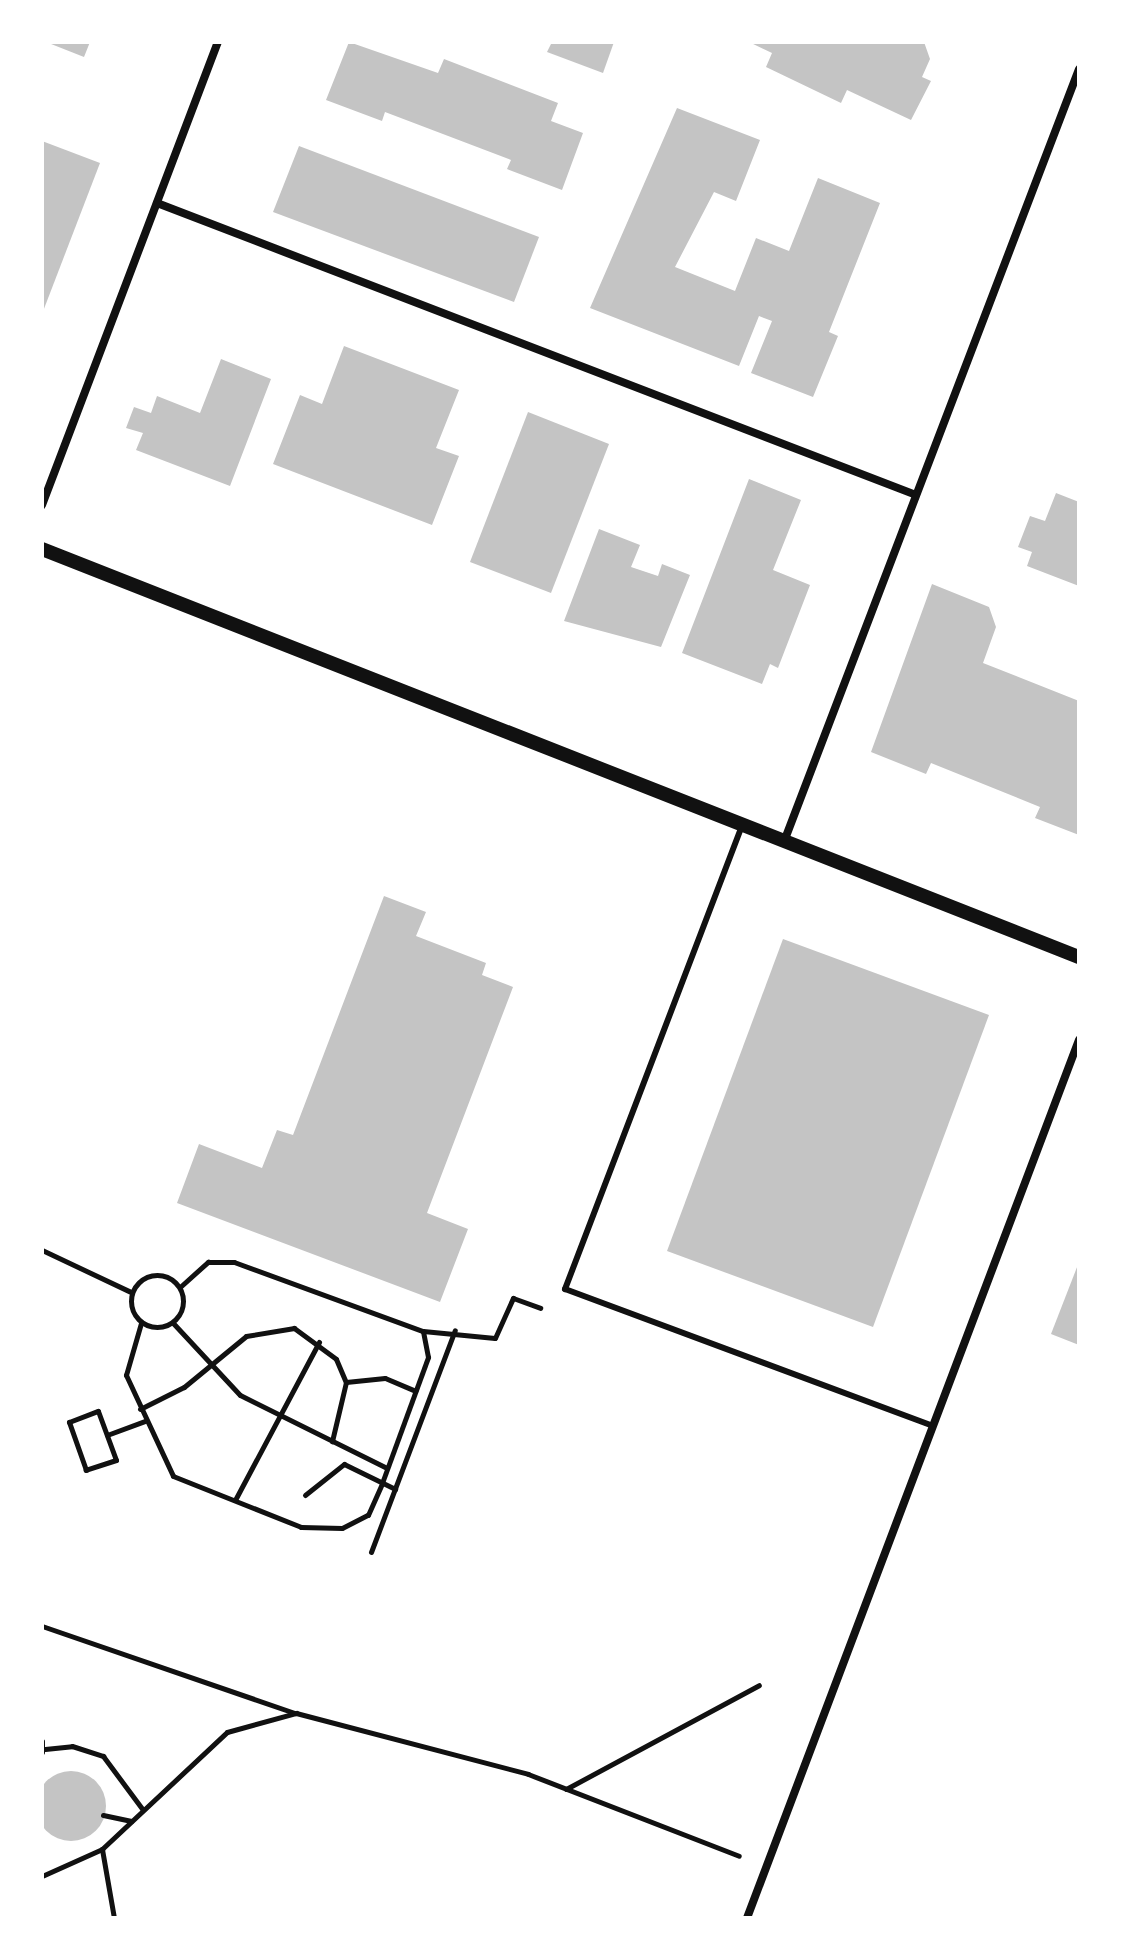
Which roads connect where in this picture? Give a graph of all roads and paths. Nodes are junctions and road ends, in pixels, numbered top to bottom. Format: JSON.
{"nodes":[{"id":1,"x":218,"y":42,"type":"edge"},
{"id":2,"x":1079,"y":69,"type":"edge"},
{"id":3,"x":157,"y":203,"type":"junction"},
{"id":4,"x":916,"y":495,"type":"junction"},
{"id":5,"x":42,"y":505,"type":"edge"},
{"id":6,"x":42,"y":549,"type":"edge"},
{"id":7,"x":743,"y":823,"type":"junction"},
{"id":8,"x":785,"y":839,"type":"junction"},
{"id":9,"x":1079,"y":957,"type":"edge"},
{"id":10,"x":1079,"y":1040,"type":"edge"},
{"id":11,"x":42,"y":1250,"type":"edge"},
{"id":12,"x":180,"y":1287,"type":"junction"},
{"id":13,"x":565,"y":1289,"type":"junction"},
{"id":14,"x":131,"y":1292,"type":"junction"},
{"id":15,"x":141,"y":1323,"type":"junction"},
{"id":16,"x":173,"y":1323,"type":"junction"},
{"id":17,"x":455,"y":1330,"type":"junction"},
{"id":18,"x":423,"y":1331,"type":"junction"},
{"id":19,"x":319,"y":1342,"type":"junction"},
{"id":20,"x":209,"y":1366,"type":"junction"},
{"id":21,"x":346,"y":1382,"type":"junction"},
{"id":22,"x":415,"y":1391,"type":"junction"},
{"id":23,"x":140,"y":1409,"type":"junction"},
{"id":24,"x":279,"y":1416,"type":"junction"},
{"id":25,"x":145,"y":1421,"type":"junction"},
{"id":26,"x":931,"y":1425,"type":"junction"},
{"id":27,"x":107,"y":1435,"type":"junction"},
{"id":28,"x":332,"y":1441,"type":"junction"},
{"id":29,"x":387,"y":1468,"type":"junction"},
{"id":30,"x":382,"y":1483,"type":"junction"},
{"id":31,"x":395,"y":1489,"type":"junction"},
{"id":32,"x":305,"y":1495,"type":"dead end"},
{"id":33,"x":235,"y":1500,"type":"junction"},
{"id":34,"x":371,"y":1552,"type":"dead end"},
{"id":35,"x":42,"y":1626,"type":"edge"},
{"id":36,"x":759,"y":1685,"type":"dead end"},
{"id":37,"x":296,"y":1713,"type":"junction"},
{"id":38,"x":42,"y":1741,"type":"edge"},
{"id":39,"x":43,"y":1750,"type":"edge"},
{"id":40,"x":565,"y":1789,"type":"junction"},
{"id":41,"x":143,"y":1810,"type":"junction"},
{"id":42,"x":103,"y":1815,"type":"dead end"},
{"id":43,"x":131,"y":1821,"type":"junction"},
{"id":44,"x":102,"y":1849,"type":"junction"},
{"id":45,"x":766,"y":1867,"type":"junction"},
{"id":46,"x":42,"y":1868,"type":"edge"},
{"id":47,"x":44,"y":1875,"type":"edge"},
{"id":48,"x":114,"y":1918,"type":"edge"},
{"id":49,"x":747,"y":1918,"type":"edge"}],
"edges":[{"from":1,"to":3,"type":"street"},
{"from":2,"to":4,"type":"street"},
{"from":3,"to":4,"type":"street"},
{"from":3,"to":5,"type":"street"},
{"from":4,"to":8,"type":"street"},
{"from":6,"to":7,"type":"street"},
{"from":7,"to":8,"type":"street"},
{"from":7,"to":13,"type":"lane"},
{"from":8,"to":9,"type":"street"},
{"from":10,"to":26,"type":"street"},
{"from":11,"to":14,"type":"path"},
{"from":12,"to":14,"type":"path"},
{"from":12,"to":16,"type":"path"},
{"from":12,"to":18,"type":"path"},
{"from":13,"to":17,"type":"path"},
{"from":13,"to":26,"type":"lane"},
{"from":14,"to":15,"type":"path"},
{"from":15,"to":16,"type":"path"},
{"from":15,"to":23,"type":"path"},
{"from":16,"to":20,"type":"path"},
{"from":17,"to":18,"type":"path"},
{"from":17,"to":31,"type":"path"},
{"from":18,"to":22,"type":"path"},
{"from":19,"to":20,"type":"path"},
{"from":19,"to":21,"type":"path"},
{"from":19,"to":24,"type":"path"},
{"from":20,"to":23,"type":"path"},
{"from":20,"to":24,"type":"path"},
{"from":21,"to":22,"type":"path"},
{"from":21,"to":28,"type":"path"},
{"from":22,"to":29,"type":"path"},
{"from":23,"to":25,"type":"path"},
{"from":24,"to":28,"type":"path"},
{"from":24,"to":33,"type":"path"},
{"from":25,"to":27,"type":"path"},
{"from":25,"to":33,"type":"path"},
{"from":26,"to":45,"type":"street"},
{"from":27,"to":27,"type":"path"},
{"from":28,"to":29,"type":"path"},
{"from":29,"to":30,"type":"path"},
{"from":30,"to":31,"type":"path"},
{"from":30,"to":32,"type":"path"},
{"from":30,"to":33,"type":"path"},
{"from":31,"to":34,"type":"path"},
{"from":35,"to":37,"type":"path"},
{"from":36,"to":40,"type":"path"},
{"from":37,"to":40,"type":"path"},
{"from":37,"to":41,"type":"path"},
{"from":38,"to":39,"type":"path"},
{"from":39,"to":41,"type":"path"},
{"from":40,"to":45,"type":"path"},
{"from":41,"to":43,"type":"path"},
{"from":42,"to":43,"type":"path"},
{"from":43,"to":44,"type":"path"},
{"from":44,"to":47,"type":"path"},
{"from":44,"to":48,"type":"path"},
{"from":45,"to":49,"type":"street"},
{"from":46,"to":47,"type":"path"}]}
